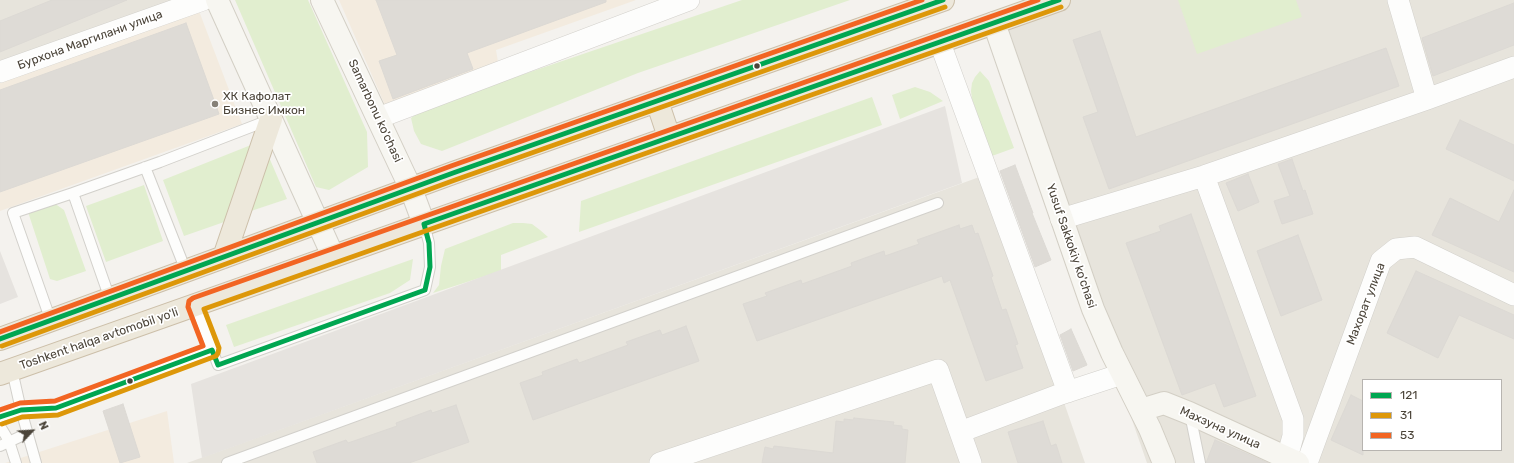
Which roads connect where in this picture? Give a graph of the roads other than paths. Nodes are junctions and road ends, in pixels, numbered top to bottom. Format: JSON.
{"nodes":[{"id":1,"x":203,"y":0,"type":"edge"},
{"id":2,"x":217,"y":0,"type":"edge"},
{"id":3,"x":322,"y":0,"type":"edge"},
{"id":4,"x":689,"y":0,"type":"edge"},
{"id":5,"x":943,"y":0,"type":"edge"},
{"id":6,"x":1059,"y":0,"type":"edge"},
{"id":7,"x":1398,"y":0,"type":"edge"},
{"id":8,"x":994,"y":23,"type":"junction"},
{"id":9,"x":940,"y":43,"type":"junction"},
{"id":10,"x":1514,"y":67,"type":"edge"},
{"id":11,"x":0,"y":72,"type":"edge"},
{"id":12,"x":1428,"y":99,"type":"junction"},
{"id":13,"x":657,"y":101,"type":"junction"},
{"id":14,"x":378,"y":118,"type":"junction"},
{"id":15,"x":271,"y":119,"type":"junction"},
{"id":16,"x":669,"y":137,"type":"junction"},
{"id":17,"x":145,"y":167,"type":"junction"},
{"id":18,"x":1204,"y":176,"type":"junction"},
{"id":19,"x":412,"y":189,"type":"junction"},
{"id":20,"x":73,"y":193,"type":"junction"},
{"id":21,"x":938,"y":203,"type":"dead end"},
{"id":22,"x":1061,"y":219,"type":"junction"},
{"id":23,"x":318,"y":222,"type":"junction"},
{"id":24,"x":424,"y":224,"type":"junction"},
{"id":25,"x":333,"y":256,"type":"junction"},
{"id":26,"x":224,"y":257,"type":"junction"},
{"id":27,"x":186,"y":271,"type":"junction"},
{"id":28,"x":1514,"y":295,"type":"edge"},
{"id":29,"x":110,"y":299,"type":"junction"},
{"id":30,"x":195,"y":305,"type":"junction"},
{"id":31,"x":51,"y":321,"type":"junction"},
{"id":32,"x":0,"y":340,"type":"edge"},
{"id":33,"x":212,"y":350,"type":"junction"},
{"id":34,"x":6,"y":372,"type":"edge"},
{"id":35,"x":1122,"y":374,"type":"junction"},
{"id":36,"x":1068,"y":392,"type":"junction"},
{"id":37,"x":21,"y":410,"type":"junction"},
{"id":38,"x":1141,"y":410,"type":"junction"},
{"id":39,"x":1190,"y":412,"type":"junction"},
{"id":40,"x":0,"y":417,"type":"edge"},
{"id":41,"x":0,"y":426,"type":"edge"},
{"id":42,"x":960,"y":432,"type":"junction"},
{"id":43,"x":28,"y":433,"type":"junction"},
{"id":44,"x":5,"y":444,"type":"edge"},
{"id":45,"x":1297,"y":461,"type":"edge"},
{"id":46,"x":16,"y":463,"type":"edge"},
{"id":47,"x":36,"y":463,"type":"edge"},
{"id":48,"x":227,"y":463,"type":"edge"},
{"id":49,"x":660,"y":463,"type":"edge"},
{"id":50,"x":971,"y":463,"type":"edge"},
{"id":51,"x":1164,"y":463,"type":"edge"},
{"id":52,"x":1200,"y":463,"type":"edge"}],
"edges":[{"from":1,"to":11,"type":"street","name":"Бурхона Маргилани улица"},
{"from":2,"to":15,"type":"street"},
{"from":3,"to":14,"type":"street","name":"Samarbonu ko'chasi"},
{"from":4,"to":14,"type":"street"},
{"from":5,"to":13,"type":"highway"},
{"from":6,"to":8,"type":"highway","name":"Toshkent halqa avtomobil yo'li"},
{"from":7,"to":12,"type":"street"},
{"from":8,"to":9,"type":"highway","name":"Toshkent halqa avtomobil yo'li"},
{"from":8,"to":22,"type":"street","name":"Yusuf Sakkokiy ko'chasi"},
{"from":9,"to":16,"type":"highway","name":"Toshkent halqa avtomobil yo'li"},
{"from":9,"to":36,"type":"street"},
{"from":10,"to":12,"type":"street"},
{"from":12,"to":18,"type":"street"},
{"from":13,"to":16,"type":"highway"},
{"from":13,"to":19,"type":"highway"},
{"from":14,"to":19,"type":"street","name":"Samarbonu ko'chasi"},
{"from":15,"to":17,"type":"lane"},
{"from":15,"to":23,"type":"street"},
{"from":15,"to":26,"type":"highway"},
{"from":16,"to":24,"type":"highway","name":"Toshkent halqa avtomobil yo'li"},
{"from":17,"to":20,"type":"lane"},
{"from":17,"to":27,"type":"lane"},
{"from":18,"to":22,"type":"street"},
{"from":18,"to":45,"type":"street"},
{"from":19,"to":23,"type":"highway"},
{"from":19,"to":24,"type":"street","name":"Samarbonu ko'chasi"},
{"from":20,"to":29,"type":"lane"},
{"from":20,"to":31,"type":"lane"},
{"from":21,"to":48,"type":"lane"},
{"from":22,"to":35,"type":"street","name":"Yusuf Sakkokiy ko'chasi"},
{"from":23,"to":25,"type":"street"},
{"from":23,"to":26,"type":"highway"},
{"from":24,"to":25,"type":"highway","name":"Toshkent halqa avtomobil yo'li"},
{"from":24,"to":33,"type":"lane"},
{"from":25,"to":30,"type":"highway","name":"Toshkent halqa avtomobil yo'li"},
{"from":26,"to":27,"type":"highway"},
{"from":27,"to":29,"type":"highway"},
{"from":28,"to":45,"type":"street","name":"Махорат улица"},
{"from":29,"to":31,"type":"highway"},
{"from":30,"to":33,"type":"lane"},
{"from":30,"to":34,"type":"highway","name":"Toshkent halqa avtomobil yo'li"},
{"from":31,"to":32,"type":"highway"},
{"from":33,"to":37,"type":"lane"},
{"from":34,"to":37,"type":"lane"},
{"from":35,"to":36,"type":"street"},
{"from":35,"to":38,"type":"street","name":"Yusuf Sakkokiy ko'chasi"},
{"from":36,"to":42,"type":"street"},
{"from":37,"to":40,"type":"lane"},
{"from":37,"to":43,"type":"lane"},
{"from":38,"to":39,"type":"street","name":"Махзуна улица"},
{"from":38,"to":51,"type":"street","name":"Yusuf Sakkokiy ko'chasi"},
{"from":39,"to":45,"type":"street","name":"Махзуна улица"},
{"from":39,"to":52,"type":"lane"},
{"from":41,"to":44,"type":"lane"},
{"from":42,"to":49,"type":"street"},
{"from":42,"to":50,"type":"street"},
{"from":43,"to":44,"type":"lane"},
{"from":43,"to":47,"type":"lane"},
{"from":44,"to":46,"type":"lane"}]}
